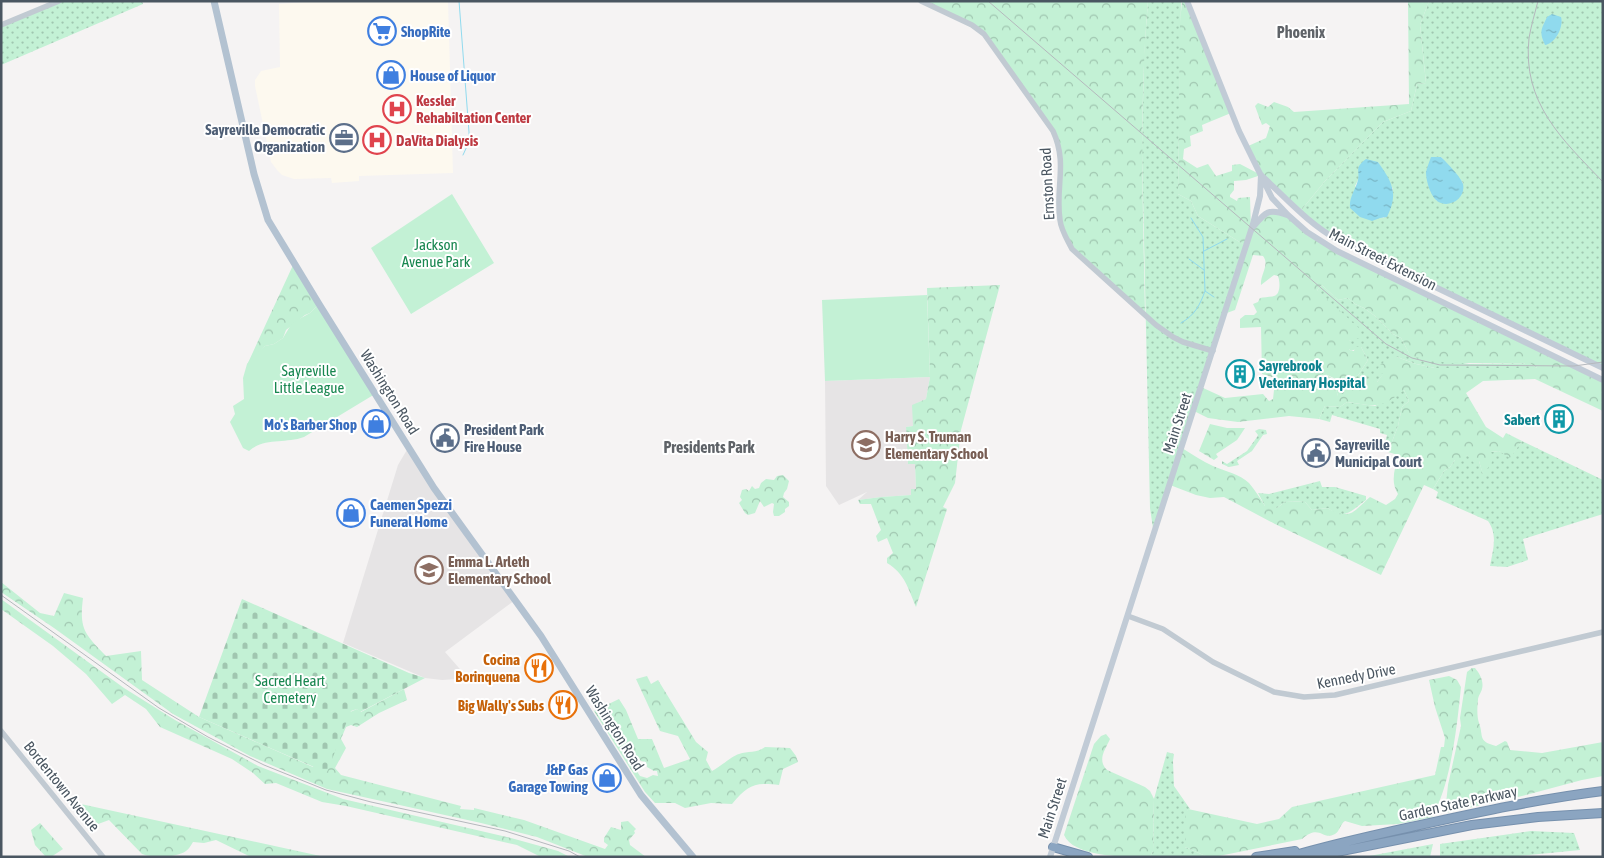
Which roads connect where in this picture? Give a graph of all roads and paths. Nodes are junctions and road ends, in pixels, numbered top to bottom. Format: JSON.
{"nodes":[{"id":1,"x":59,"y":1,"type":"edge"},
{"id":2,"x":214,"y":1,"type":"edge"},
{"id":3,"x":921,"y":1,"type":"edge"},
{"id":4,"x":1187,"y":1,"type":"edge"},
{"id":5,"x":1,"y":25,"type":"edge"},
{"id":6,"x":1261,"y":175,"type":"junction"},
{"id":7,"x":1288,"y":215,"type":"junction"},
{"id":8,"x":1251,"y":230,"type":"junction"},
{"id":9,"x":1213,"y":351,"type":"junction"},
{"id":10,"x":1603,"y":368,"type":"edge"},
{"id":11,"x":1603,"y":380,"type":"edge"},
{"id":12,"x":1128,"y":616,"type":"junction"},
{"id":13,"x":1603,"y":632,"type":"edge"},
{"id":14,"x":1,"y":731,"type":"edge"},
{"id":15,"x":1603,"y":790,"type":"edge"},
{"id":16,"x":1603,"y":812,"type":"edge"},
{"id":17,"x":1053,"y":847,"type":"junction"},
{"id":18,"x":1319,"y":848,"type":"junction"},
{"id":19,"x":1356,"y":849,"type":"junction"},
{"id":20,"x":103,"y":857,"type":"edge"},
{"id":21,"x":693,"y":857,"type":"edge"},
{"id":22,"x":1050,"y":857,"type":"edge"},
{"id":23,"x":1088,"y":857,"type":"edge"},
{"id":24,"x":1256,"y":857,"type":"edge"},
{"id":25,"x":1289,"y":857,"type":"edge"},
{"id":26,"x":1312,"y":857,"type":"edge"},
{"id":27,"x":1332,"y":857,"type":"edge"}],
"edges":[{"from":1,"to":5,"type":"street"},
{"from":2,"to":21,"type":"main road","name":"Washington Road"},
{"from":3,"to":9,"type":"street","name":"Ernston Road"},
{"from":4,"to":6,"type":"main road"},
{"from":6,"to":7,"type":"main road","name":"Main Street Extension"},
{"from":6,"to":8,"type":"main road","name":"Main Street"},
{"from":6,"to":10,"type":"main road","name":"Main Street Extension"},
{"from":7,"to":8,"type":"main road"},
{"from":7,"to":11,"type":"main road","name":"Main Street Extension"},
{"from":8,"to":9,"type":"main road","name":"Main Street"},
{"from":9,"to":12,"type":"main road","name":"Main Street"},
{"from":12,"to":13,"type":"street","name":"Kennedy Drive"},
{"from":12,"to":17,"type":"main road","name":"Main Street"},
{"from":14,"to":20,"type":"street","name":"Bordentown Avenue"},
{"from":15,"to":18,"type":"highway","name":"Garden State Parkway"},
{"from":16,"to":19,"type":"highway","name":"Garden State Parkway"},
{"from":17,"to":22,"type":"main road","name":"Main Street"},
{"from":17,"to":23,"type":"highway"},
{"from":18,"to":24,"type":"highway"},
{"from":18,"to":25,"type":"highway"},
{"from":19,"to":26,"type":"highway","name":"Garden State Parkway"},
{"from":19,"to":27,"type":"highway","name":"Garden State Parkway"}]}
